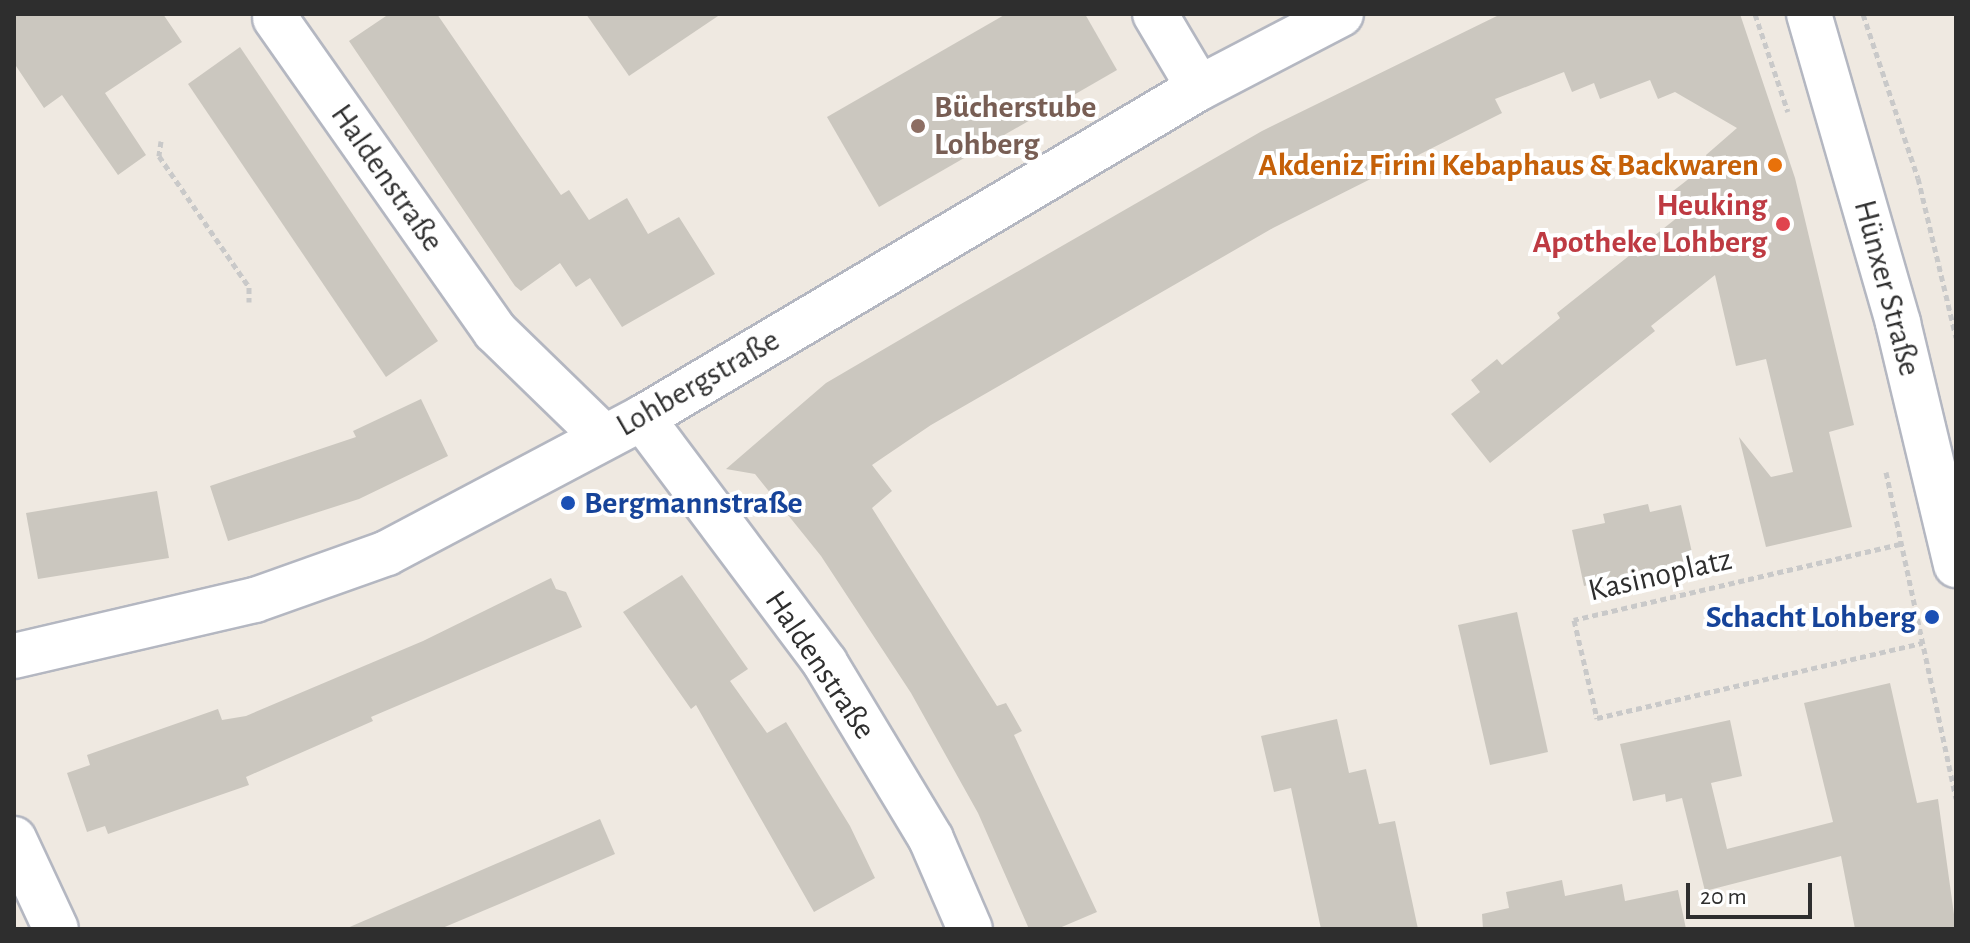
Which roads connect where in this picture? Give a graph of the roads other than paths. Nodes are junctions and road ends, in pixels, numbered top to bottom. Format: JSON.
{"nodes":[{"id":1,"x":1155,"y":14,"type":"edge"},
{"id":2,"x":1341,"y":14,"type":"edge"},
{"id":3,"x":1809,"y":14,"type":"edge"},
{"id":4,"x":270,"y":15,"type":"edge"},
{"id":5,"x":1199,"y":88,"type":"junction"},
{"id":6,"x":623,"y":428,"type":"junction"},
{"id":7,"x":1956,"y":565,"type":"edge"},
{"id":8,"x":14,"y":656,"type":"edge"},
{"id":9,"x":14,"y":839,"type":"edge"},
{"id":10,"x":56,"y":929,"type":"edge"},
{"id":11,"x":970,"y":929,"type":"edge"}],
"edges":[{"from":1,"to":5,"type":"street"},
{"from":2,"to":5,"type":"street","name":"Lohbergstraße"},
{"from":3,"to":7,"type":"street","name":"Hünxer Straße"},
{"from":4,"to":6,"type":"street","name":"Haldenstraße"},
{"from":5,"to":6,"type":"street","name":"Lohbergstraße"},
{"from":6,"to":8,"type":"street","name":"Lohbergstraße"},
{"from":6,"to":11,"type":"street","name":"Haldenstraße"},
{"from":9,"to":10,"type":"street"}]}
